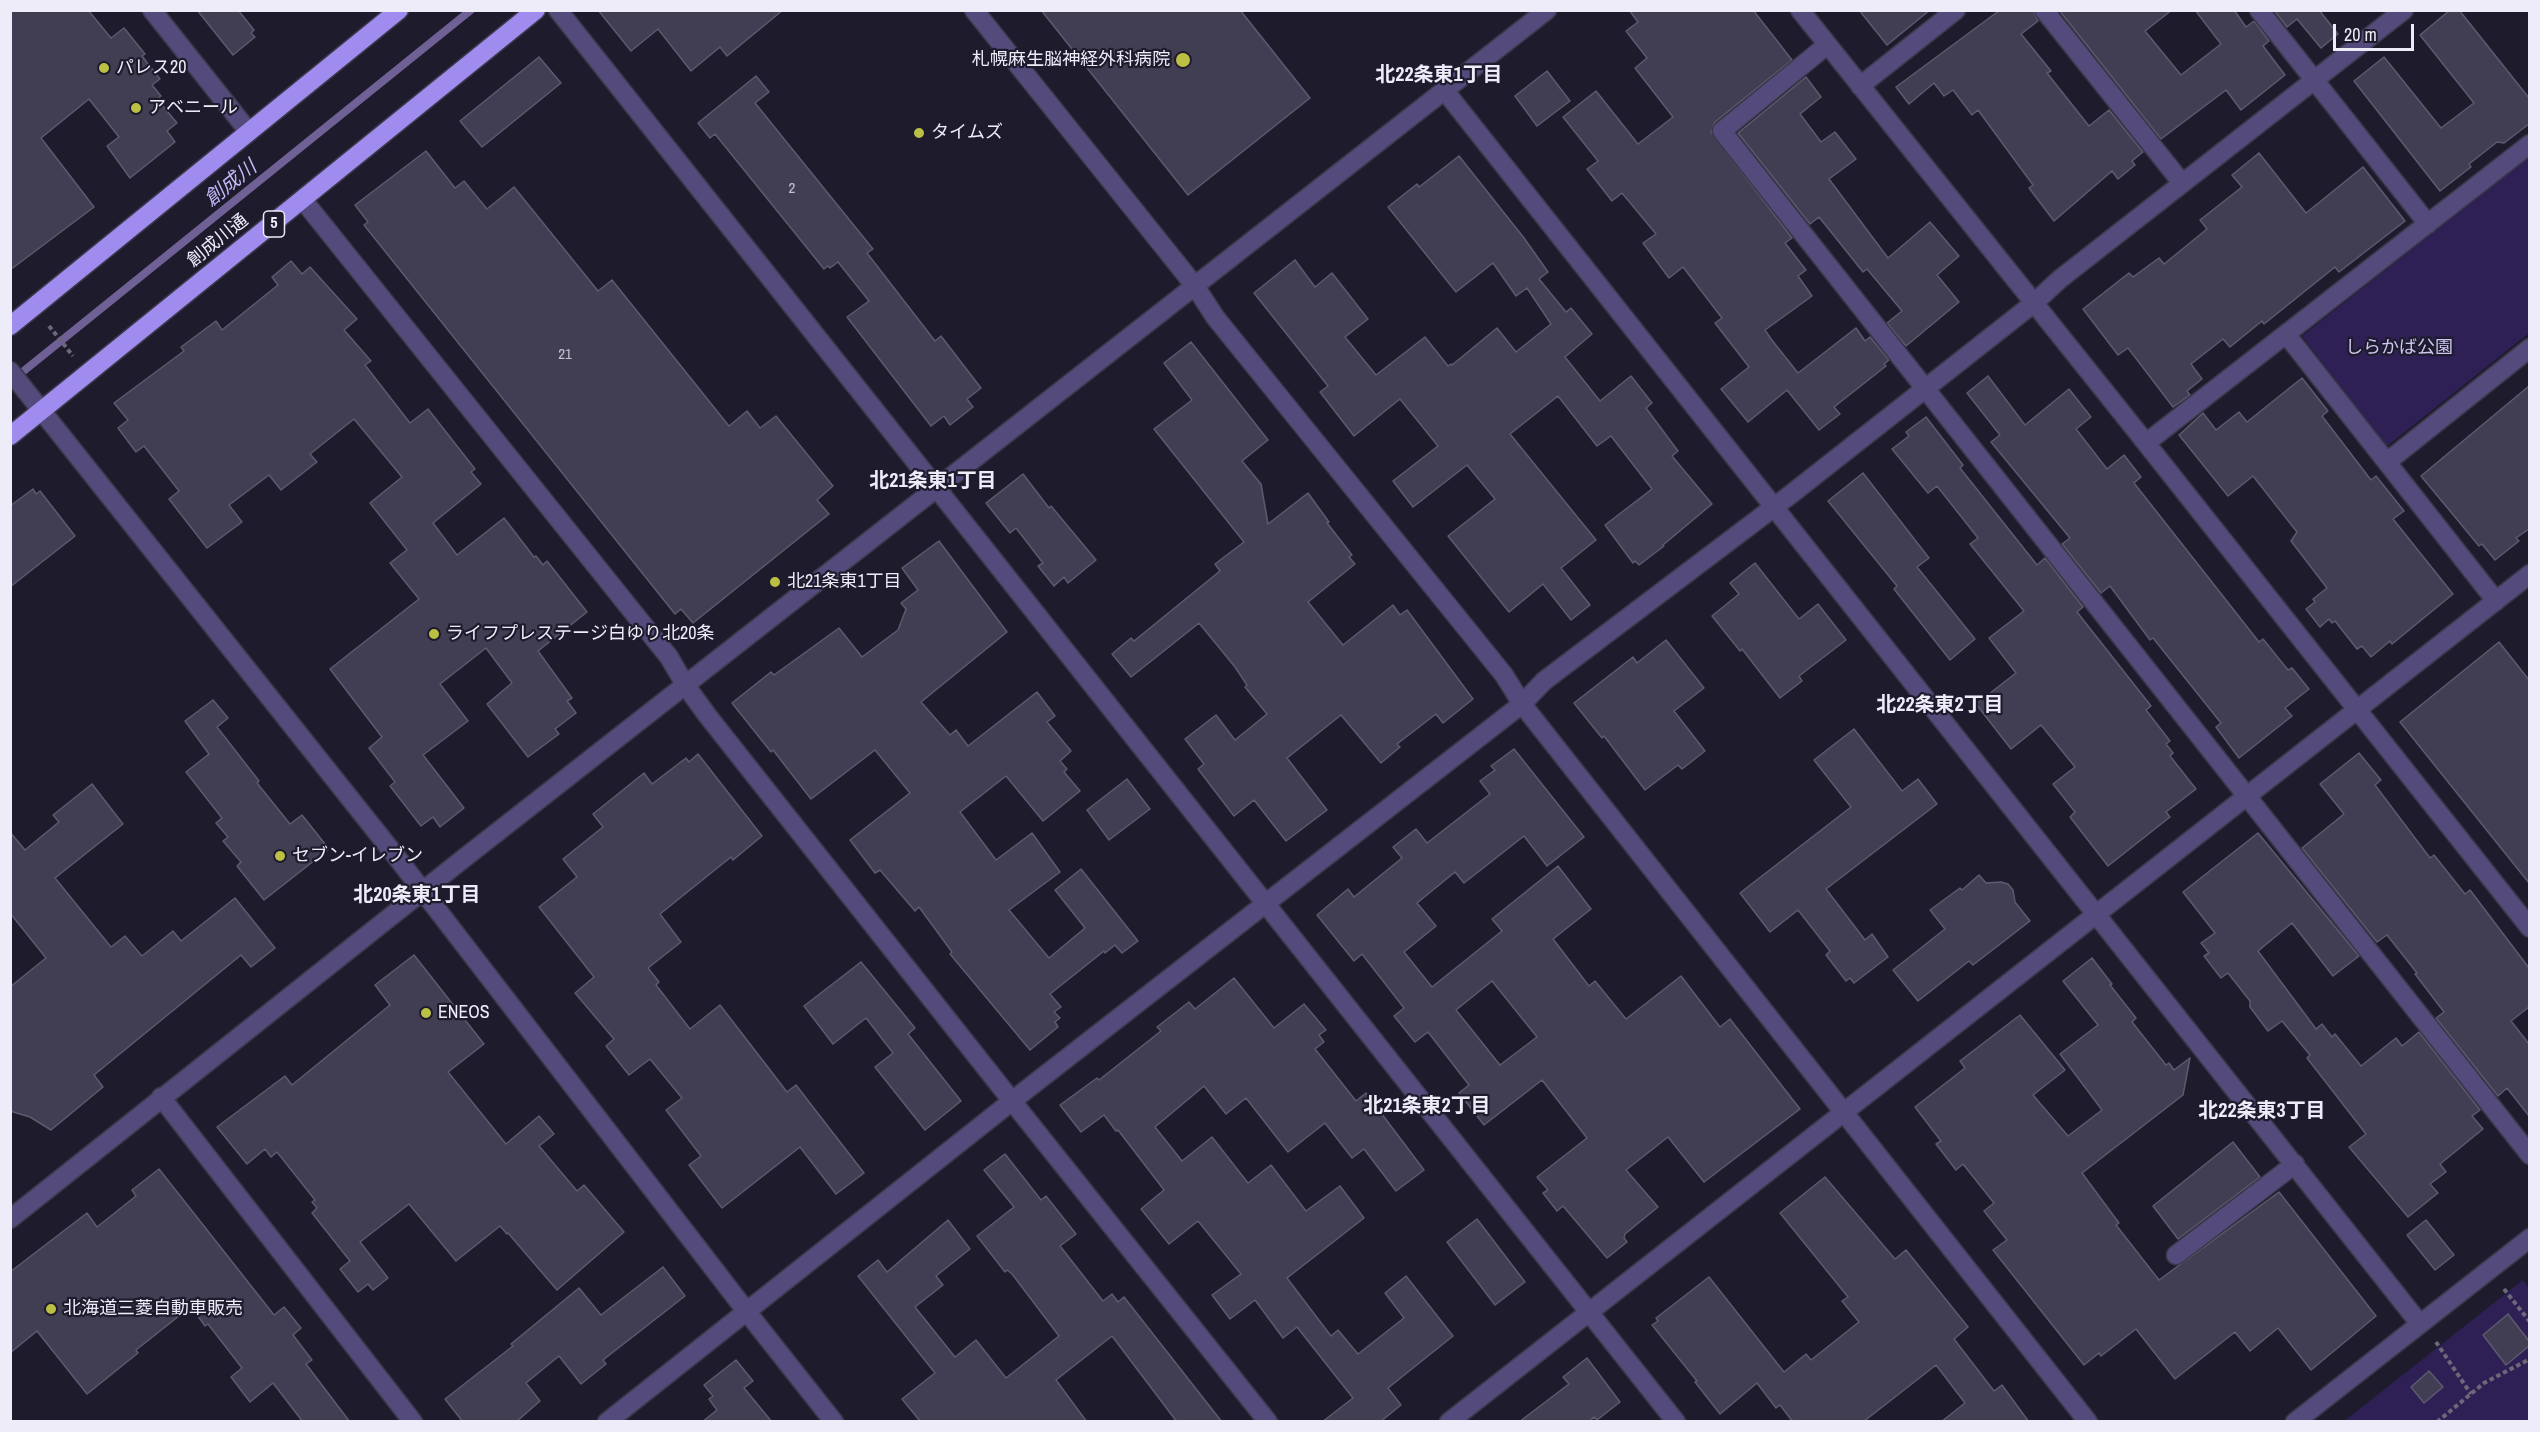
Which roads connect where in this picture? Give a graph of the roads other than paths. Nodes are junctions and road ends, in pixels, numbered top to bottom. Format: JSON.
{"nodes":[{"id":1,"x":152,"y":10,"type":"edge"},
{"id":2,"x":399,"y":10,"type":"edge"},
{"id":3,"x":536,"y":10,"type":"edge"},
{"id":4,"x":558,"y":10,"type":"edge"},
{"id":5,"x":974,"y":10,"type":"edge"},
{"id":6,"x":1547,"y":10,"type":"edge"},
{"id":7,"x":1800,"y":10,"type":"edge"},
{"id":8,"x":1956,"y":10,"type":"edge"},
{"id":9,"x":2044,"y":10,"type":"edge"},
{"id":10,"x":2259,"y":10,"type":"edge"},
{"id":11,"x":2404,"y":10,"type":"edge"},
{"id":12,"x":1827,"y":45,"type":"junction"},
{"id":13,"x":2314,"y":79,"type":"junction"},
{"id":14,"x":1860,"y":86,"type":"junction"},
{"id":15,"x":1445,"y":91,"type":"junction"},
{"id":16,"x":249,"y":132,"type":"junction"},
{"id":17,"x":2529,"y":144,"type":"edge"},
{"id":18,"x":2182,"y":183,"type":"junction"},
{"id":19,"x":303,"y":200,"type":"junction"},
{"id":20,"x":2428,"y":224,"type":"junction"},
{"id":21,"x":1195,"y":286,"type":"junction"},
{"id":22,"x":2034,"y":303,"type":"junction"},
{"id":23,"x":10,"y":326,"type":"edge"},
{"id":24,"x":2286,"y":334,"type":"junction"},
{"id":25,"x":2529,"y":348,"type":"edge"},
{"id":26,"x":10,"y":371,"type":"edge"},
{"id":27,"x":1924,"y":389,"type":"junction"},
{"id":28,"x":42,"y":411,"type":"junction"},
{"id":29,"x":10,"y":436,"type":"edge"},
{"id":30,"x":2146,"y":443,"type":"junction"},
{"id":31,"x":2387,"y":462,"type":"junction"},
{"id":32,"x":937,"y":488,"type":"junction"},
{"id":33,"x":1775,"y":506,"type":"junction"},
{"id":34,"x":2529,"y":574,"type":"edge"},
{"id":35,"x":2496,"y":601,"type":"junction"},
{"id":36,"x":686,"y":686,"type":"junction"},
{"id":37,"x":1522,"y":704,"type":"junction"},
{"id":38,"x":2357,"y":711,"type":"junction"},
{"id":39,"x":2246,"y":797,"type":"junction"},
{"id":40,"x":423,"y":891,"type":"junction"},
{"id":41,"x":1266,"y":903,"type":"junction"},
{"id":42,"x":2096,"y":914,"type":"junction"},
{"id":43,"x":2529,"y":928,"type":"edge"},
{"id":44,"x":161,"y":1097,"type":"junction"},
{"id":45,"x":1012,"y":1101,"type":"junction"},
{"id":46,"x":1843,"y":1111,"type":"junction"},
{"id":47,"x":2529,"y":1155,"type":"edge"},
{"id":48,"x":2295,"y":1164,"type":"junction"},
{"id":49,"x":10,"y":1218,"type":"edge"},
{"id":50,"x":2529,"y":1238,"type":"edge"},
{"id":51,"x":2176,"y":1255,"type":"dead end"},
{"id":52,"x":747,"y":1312,"type":"junction"},
{"id":53,"x":1589,"y":1312,"type":"junction"},
{"id":54,"x":2420,"y":1324,"type":"junction"},
{"id":55,"x":413,"y":1422,"type":"edge"},
{"id":56,"x":607,"y":1422,"type":"edge"},
{"id":57,"x":834,"y":1422,"type":"edge"},
{"id":58,"x":1268,"y":1422,"type":"edge"},
{"id":59,"x":1449,"y":1422,"type":"edge"},
{"id":60,"x":1676,"y":1422,"type":"edge"},
{"id":61,"x":2088,"y":1422,"type":"edge"},
{"id":62,"x":2295,"y":1422,"type":"edge"}],
"edges":[{"from":1,"to":16,"type":"street"},
{"from":2,"to":16,"type":"highway"},
{"from":3,"to":19,"type":"highway","name":"創成川通","number":"5"},
{"from":4,"to":32,"type":"street"},
{"from":5,"to":21,"type":"street"},
{"from":6,"to":15,"type":"street"},
{"from":7,"to":12,"type":"street"},
{"from":8,"to":14,"type":"street"},
{"from":9,"to":18,"type":"street"},
{"from":10,"to":13,"type":"street"},
{"from":11,"to":13,"type":"street"},
{"from":12,"to":14,"type":"street"},
{"from":12,"to":27,"type":"street"},
{"from":13,"to":18,"type":"street"},
{"from":13,"to":20,"type":"street"},
{"from":14,"to":22,"type":"street"},
{"from":15,"to":21,"type":"street"},
{"from":15,"to":33,"type":"street"},
{"from":16,"to":23,"type":"highway"},
{"from":17,"to":20,"type":"street"},
{"from":18,"to":22,"type":"street"},
{"from":19,"to":28,"type":"highway","name":"創成川通","number":"5"},
{"from":19,"to":36,"type":"street"},
{"from":20,"to":24,"type":"street"},
{"from":21,"to":32,"type":"street"},
{"from":21,"to":37,"type":"street"},
{"from":22,"to":27,"type":"street"},
{"from":22,"to":30,"type":"street"},
{"from":24,"to":30,"type":"street"},
{"from":24,"to":31,"type":"street"},
{"from":25,"to":31,"type":"street"},
{"from":26,"to":28,"type":"street"},
{"from":27,"to":33,"type":"street"},
{"from":27,"to":39,"type":"street"},
{"from":28,"to":29,"type":"highway","name":"創成川通","number":"5"},
{"from":28,"to":40,"type":"street"},
{"from":30,"to":38,"type":"street"},
{"from":31,"to":35,"type":"street"},
{"from":32,"to":36,"type":"street"},
{"from":32,"to":41,"type":"street"},
{"from":33,"to":37,"type":"street"},
{"from":33,"to":42,"type":"street"},
{"from":34,"to":35,"type":"street"},
{"from":35,"to":38,"type":"street"},
{"from":36,"to":40,"type":"street"},
{"from":36,"to":45,"type":"street"},
{"from":37,"to":41,"type":"street"},
{"from":37,"to":46,"type":"street"},
{"from":38,"to":39,"type":"street"},
{"from":38,"to":43,"type":"street"},
{"from":39,"to":42,"type":"street"},
{"from":39,"to":47,"type":"street"},
{"from":40,"to":44,"type":"street"},
{"from":40,"to":52,"type":"street"},
{"from":41,"to":45,"type":"street"},
{"from":41,"to":53,"type":"street"},
{"from":42,"to":46,"type":"street"},
{"from":42,"to":48,"type":"street"},
{"from":44,"to":49,"type":"street"},
{"from":44,"to":55,"type":"street"},
{"from":45,"to":52,"type":"street"},
{"from":45,"to":58,"type":"street"},
{"from":46,"to":53,"type":"street"},
{"from":46,"to":61,"type":"street"},
{"from":48,"to":51,"type":"street"},
{"from":48,"to":54,"type":"street"},
{"from":50,"to":54,"type":"street"},
{"from":52,"to":56,"type":"street"},
{"from":52,"to":57,"type":"street"},
{"from":53,"to":59,"type":"street"},
{"from":53,"to":60,"type":"street"},
{"from":54,"to":62,"type":"street"}]}
